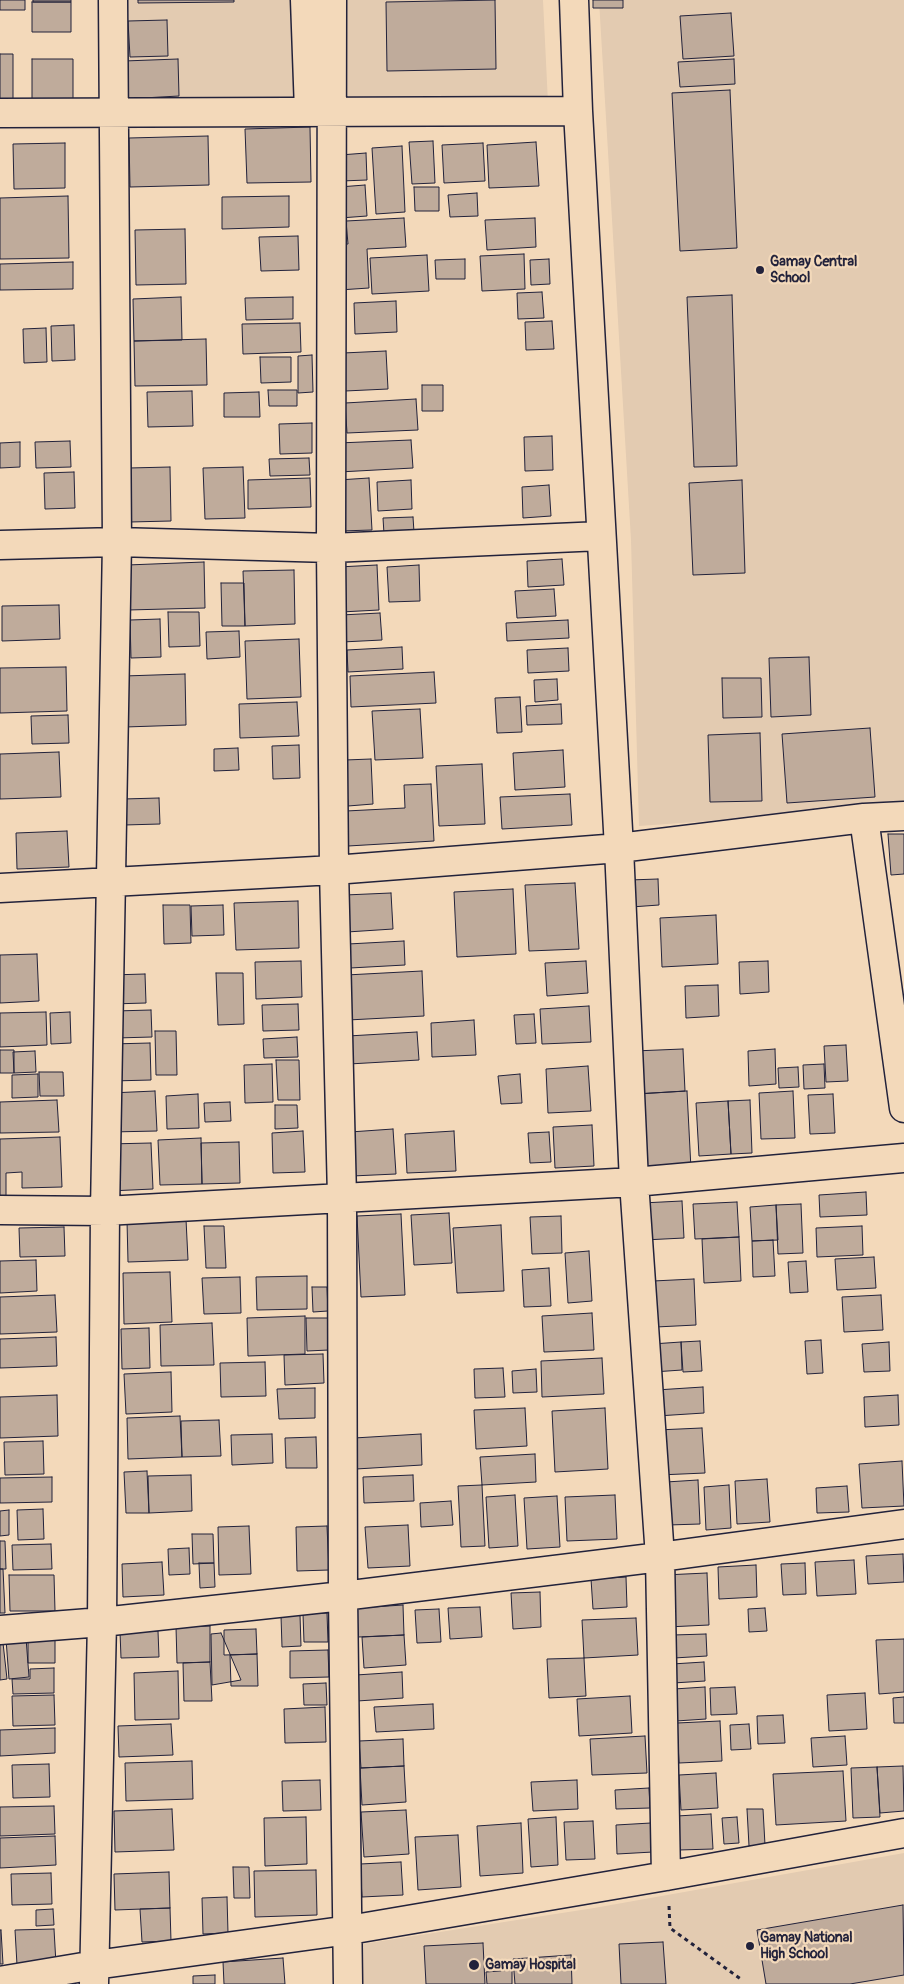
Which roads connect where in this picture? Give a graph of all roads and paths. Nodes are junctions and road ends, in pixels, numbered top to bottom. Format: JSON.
{"nodes":[{"id":1,"x":114,"y":0,"type":"edge"},
{"id":2,"x":305,"y":0,"type":"edge"},
{"id":3,"x":332,"y":0,"type":"edge"},
{"id":4,"x":574,"y":0,"type":"edge"},
{"id":5,"x":578,"y":110,"type":"junction"},
{"id":6,"x":321,"y":111,"type":"junction"},
{"id":7,"x":0,"y":113,"type":"edge"},
{"id":8,"x":114,"y":113,"type":"junction"},
{"id":9,"x":601,"y":536,"type":"junction"},
{"id":10,"x":117,"y":542,"type":"junction"},
{"id":11,"x":0,"y":545,"type":"edge"},
{"id":12,"x":331,"y":548,"type":"junction"},
{"id":13,"x":904,"y":816,"type":"edge"},
{"id":14,"x":864,"y":818,"type":"junction"},
{"id":15,"x":619,"y":848,"type":"junction"},
{"id":16,"x":334,"y":870,"type":"junction"},
{"id":17,"x":111,"y":884,"type":"junction"},
{"id":18,"x":0,"y":888,"type":"edge"},
{"id":19,"x":904,"y":1108,"type":"edge"},
{"id":20,"x":904,"y":1158,"type":"edge"},
{"id":21,"x":634,"y":1182,"type":"junction"},
{"id":22,"x":342,"y":1197,"type":"junction"},
{"id":23,"x":0,"y":1210,"type":"edge"},
{"id":24,"x":105,"y":1211,"type":"junction"},
{"id":25,"x":904,"y":1524,"type":"edge"},
{"id":26,"x":660,"y":1557,"type":"junction"},
{"id":27,"x":343,"y":1596,"type":"junction"},
{"id":28,"x":102,"y":1622,"type":"junction"},
{"id":29,"x":0,"y":1630,"type":"edge"},
{"id":30,"x":904,"y":1833,"type":"edge"},
{"id":31,"x":666,"y":1876,"type":"junction"},
{"id":32,"x":349,"y":1930,"type":"junction"},
{"id":33,"x":94,"y":1974,"type":"edge"},
{"id":34,"x":742,"y":1980,"type":"dead end"},
{"id":35,"x":0,"y":1981,"type":"edge"},
{"id":36,"x":348,"y":1984,"type":"edge"}],
"edges":[{"from":1,"to":8,"type":"street"},
{"from":2,"to":6,"type":"street"},
{"from":3,"to":6,"type":"street"},
{"from":4,"to":5,"type":"street"},
{"from":5,"to":6,"type":"street"},
{"from":5,"to":9,"type":"street"},
{"from":6,"to":8,"type":"street"},
{"from":6,"to":12,"type":"street"},
{"from":7,"to":8,"type":"street"},
{"from":8,"to":10,"type":"street"},
{"from":9,"to":12,"type":"street"},
{"from":9,"to":15,"type":"street"},
{"from":10,"to":11,"type":"street"},
{"from":10,"to":12,"type":"street"},
{"from":10,"to":17,"type":"street"},
{"from":12,"to":16,"type":"street"},
{"from":13,"to":14,"type":"street"},
{"from":14,"to":15,"type":"street"},
{"from":14,"to":19,"type":"street"},
{"from":15,"to":16,"type":"street"},
{"from":15,"to":21,"type":"street"},
{"from":16,"to":17,"type":"street"},
{"from":16,"to":22,"type":"street"},
{"from":17,"to":18,"type":"street"},
{"from":17,"to":24,"type":"street"},
{"from":20,"to":21,"type":"street"},
{"from":21,"to":22,"type":"street"},
{"from":21,"to":26,"type":"street"},
{"from":22,"to":24,"type":"street"},
{"from":22,"to":27,"type":"street"},
{"from":23,"to":24,"type":"street"},
{"from":24,"to":28,"type":"street"},
{"from":25,"to":26,"type":"street"},
{"from":26,"to":27,"type":"street"},
{"from":26,"to":31,"type":"street"},
{"from":27,"to":28,"type":"street"},
{"from":27,"to":32,"type":"street"},
{"from":28,"to":29,"type":"street"},
{"from":28,"to":33,"type":"street"},
{"from":30,"to":31,"type":"street"},
{"from":31,"to":32,"type":"street"},
{"from":31,"to":34,"type":"path"},
{"from":32,"to":33,"type":"street"},
{"from":32,"to":36,"type":"street"},
{"from":33,"to":35,"type":"street"}]}
